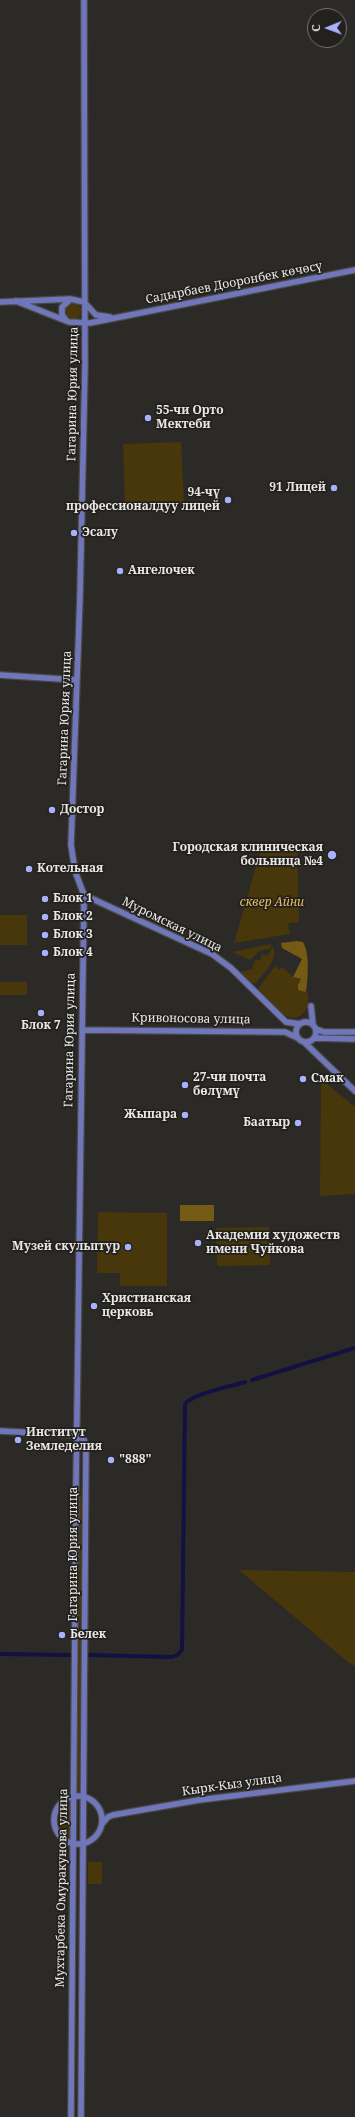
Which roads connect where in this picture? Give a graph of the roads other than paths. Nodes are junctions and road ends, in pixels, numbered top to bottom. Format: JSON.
{"nodes":[{"id":1,"x":84,"y":0,"type":"edge"},
{"id":2,"x":355,"y":270,"type":"edge"},
{"id":3,"x":70,"y":299,"type":"junction"},
{"id":4,"x":16,"y":301,"type":"junction"},
{"id":5,"x":0,"y":302,"type":"edge"},
{"id":6,"x":84,"y":302,"type":"junction"},
{"id":7,"x":116,"y":317,"type":"junction"},
{"id":8,"x":69,"y":322,"type":"junction"},
{"id":9,"x":84,"y":323,"type":"junction"},
{"id":10,"x":0,"y":675,"type":"edge"},
{"id":11,"x":77,"y":680,"type":"junction"},
{"id":12,"x":84,"y":895,"type":"junction"},
{"id":13,"x":286,"y":1022,"type":"junction"},
{"id":14,"x":302,"y":1023,"type":"junction"},
{"id":15,"x":315,"y":1027,"type":"junction"},
{"id":16,"x":82,"y":1030,"type":"junction"},
{"id":17,"x":285,"y":1032,"type":"junction"},
{"id":18,"x":355,"y":1032,"type":"edge"},
{"id":19,"x":298,"y":1038,"type":"junction"},
{"id":20,"x":314,"y":1039,"type":"junction"},
{"id":21,"x":355,"y":1039,"type":"edge"},
{"id":22,"x":304,"y":1042,"type":"junction"},
{"id":23,"x":320,"y":1056,"type":"junction"},
{"id":24,"x":355,"y":1091,"type":"edge"},
{"id":25,"x":0,"y":1431,"type":"edge"},
{"id":26,"x":77,"y":1435,"type":"junction"},
{"id":27,"x":86,"y":1484,"type":"junction"},
{"id":28,"x":76,"y":1485,"type":"junction"},
{"id":29,"x":75,"y":1660,"type":"joint"},
{"id":30,"x":84,"y":1677,"type":"joint"},
{"id":31,"x":355,"y":1781,"type":"edge"},
{"id":32,"x":74,"y":1797,"type":"junction"},
{"id":33,"x":83,"y":1797,"type":"junction"},
{"id":34,"x":99,"y":1809,"type":"junction"},
{"id":35,"x":113,"y":1815,"type":"junction"},
{"id":36,"x":102,"y":1824,"type":"junction"},
{"id":37,"x":74,"y":1844,"type":"junction"},
{"id":38,"x":83,"y":1844,"type":"junction"},
{"id":39,"x":71,"y":2117,"type":"edge"},
{"id":40,"x":81,"y":2117,"type":"edge"}],
"edges":[{"from":1,"to":6,"type":"main road","name":"Гагарина Юрия улица"},
{"from":2,"to":7,"type":"main road","name":"Садырбаев Дооронбек көчөсү"},
{"from":3,"to":4,"type":"main road"},
{"from":3,"to":6,"type":"main road"},
{"from":3,"to":8,"type":"main road"},
{"from":4,"to":5,"type":"main road"},
{"from":4,"to":8,"type":"main road"},
{"from":6,"to":7,"type":"main road"},
{"from":6,"to":9,"type":"main road","name":"Гагарина Юрия улица"},
{"from":7,"to":9,"type":"main road"},
{"from":8,"to":9,"type":"main road"},
{"from":9,"to":11,"type":"main road","name":"Гагарина Юрия улица"},
{"from":10,"to":11,"type":"main road"},
{"from":11,"to":12,"type":"main road","name":"Гагарина Юрия улица"},
{"from":12,"to":13,"type":"main road","name":"Муромская улица"},
{"from":12,"to":16,"type":"main road","name":"Гагарина Юрия улица"},
{"from":13,"to":14,"type":"main road"},
{"from":13,"to":17,"type":"main road"},
{"from":14,"to":15,"type":"main road"},
{"from":14,"to":15,"type":"main road"},
{"from":14,"to":19,"type":"main road"},
{"from":15,"to":18,"type":"main road"},
{"from":15,"to":20,"type":"main road"},
{"from":16,"to":17,"type":"main road","name":"Кривоносова улица"},
{"from":16,"to":26,"type":"main road","name":"Гагарина Юрия улица"},
{"from":17,"to":19,"type":"main road","name":"Кривоносова улица"},
{"from":19,"to":22,"type":"main road"},
{"from":20,"to":21,"type":"main road"},
{"from":20,"to":22,"type":"main road"},
{"from":20,"to":23,"type":"main road"},
{"from":22,"to":23,"type":"main road"},
{"from":23,"to":24,"type":"main road"},
{"from":25,"to":26,"type":"main road"},
{"from":26,"to":27,"type":"main road","name":"Гагарина Юрия улица"},
{"from":26,"to":28,"type":"main road","name":"Гагарина Юрия улица"},
{"from":27,"to":28,"type":"main road"},
{"from":27,"to":30,"type":"main road","name":"Гагарина Юрия улица"},
{"from":28,"to":29,"type":"main road","name":"Гагарина Юрия улица"},
{"from":29,"to":32,"type":"main road","name":"Мухтарбека Омуракунова улица"},
{"from":30,"to":33,"type":"main road","name":"Мухтарбека Омуракунова улица"},
{"from":31,"to":35,"type":"main road","name":"Кырк-Кыз улица"},
{"from":32,"to":33,"type":"main road"},
{"from":32,"to":37,"type":"main road","name":"Мухтарбека Омуракунова улица"},
{"from":32,"to":37,"type":"main road"},
{"from":33,"to":34,"type":"main road"},
{"from":33,"to":38,"type":"main road","name":"Мухтарбека Омуракунова улица"},
{"from":34,"to":35,"type":"main road"},
{"from":34,"to":36,"type":"main road"},
{"from":35,"to":36,"type":"main road","name":"Кырк-Кыз улица"},
{"from":36,"to":38,"type":"main road","name":"Кырк-Кыз улица"},
{"from":37,"to":38,"type":"main road"},
{"from":37,"to":39,"type":"main road","name":"Мухтарбека Омуракунова улица"},
{"from":38,"to":40,"type":"main road","name":"Мухтарбека Омуракунова улица"}]}
